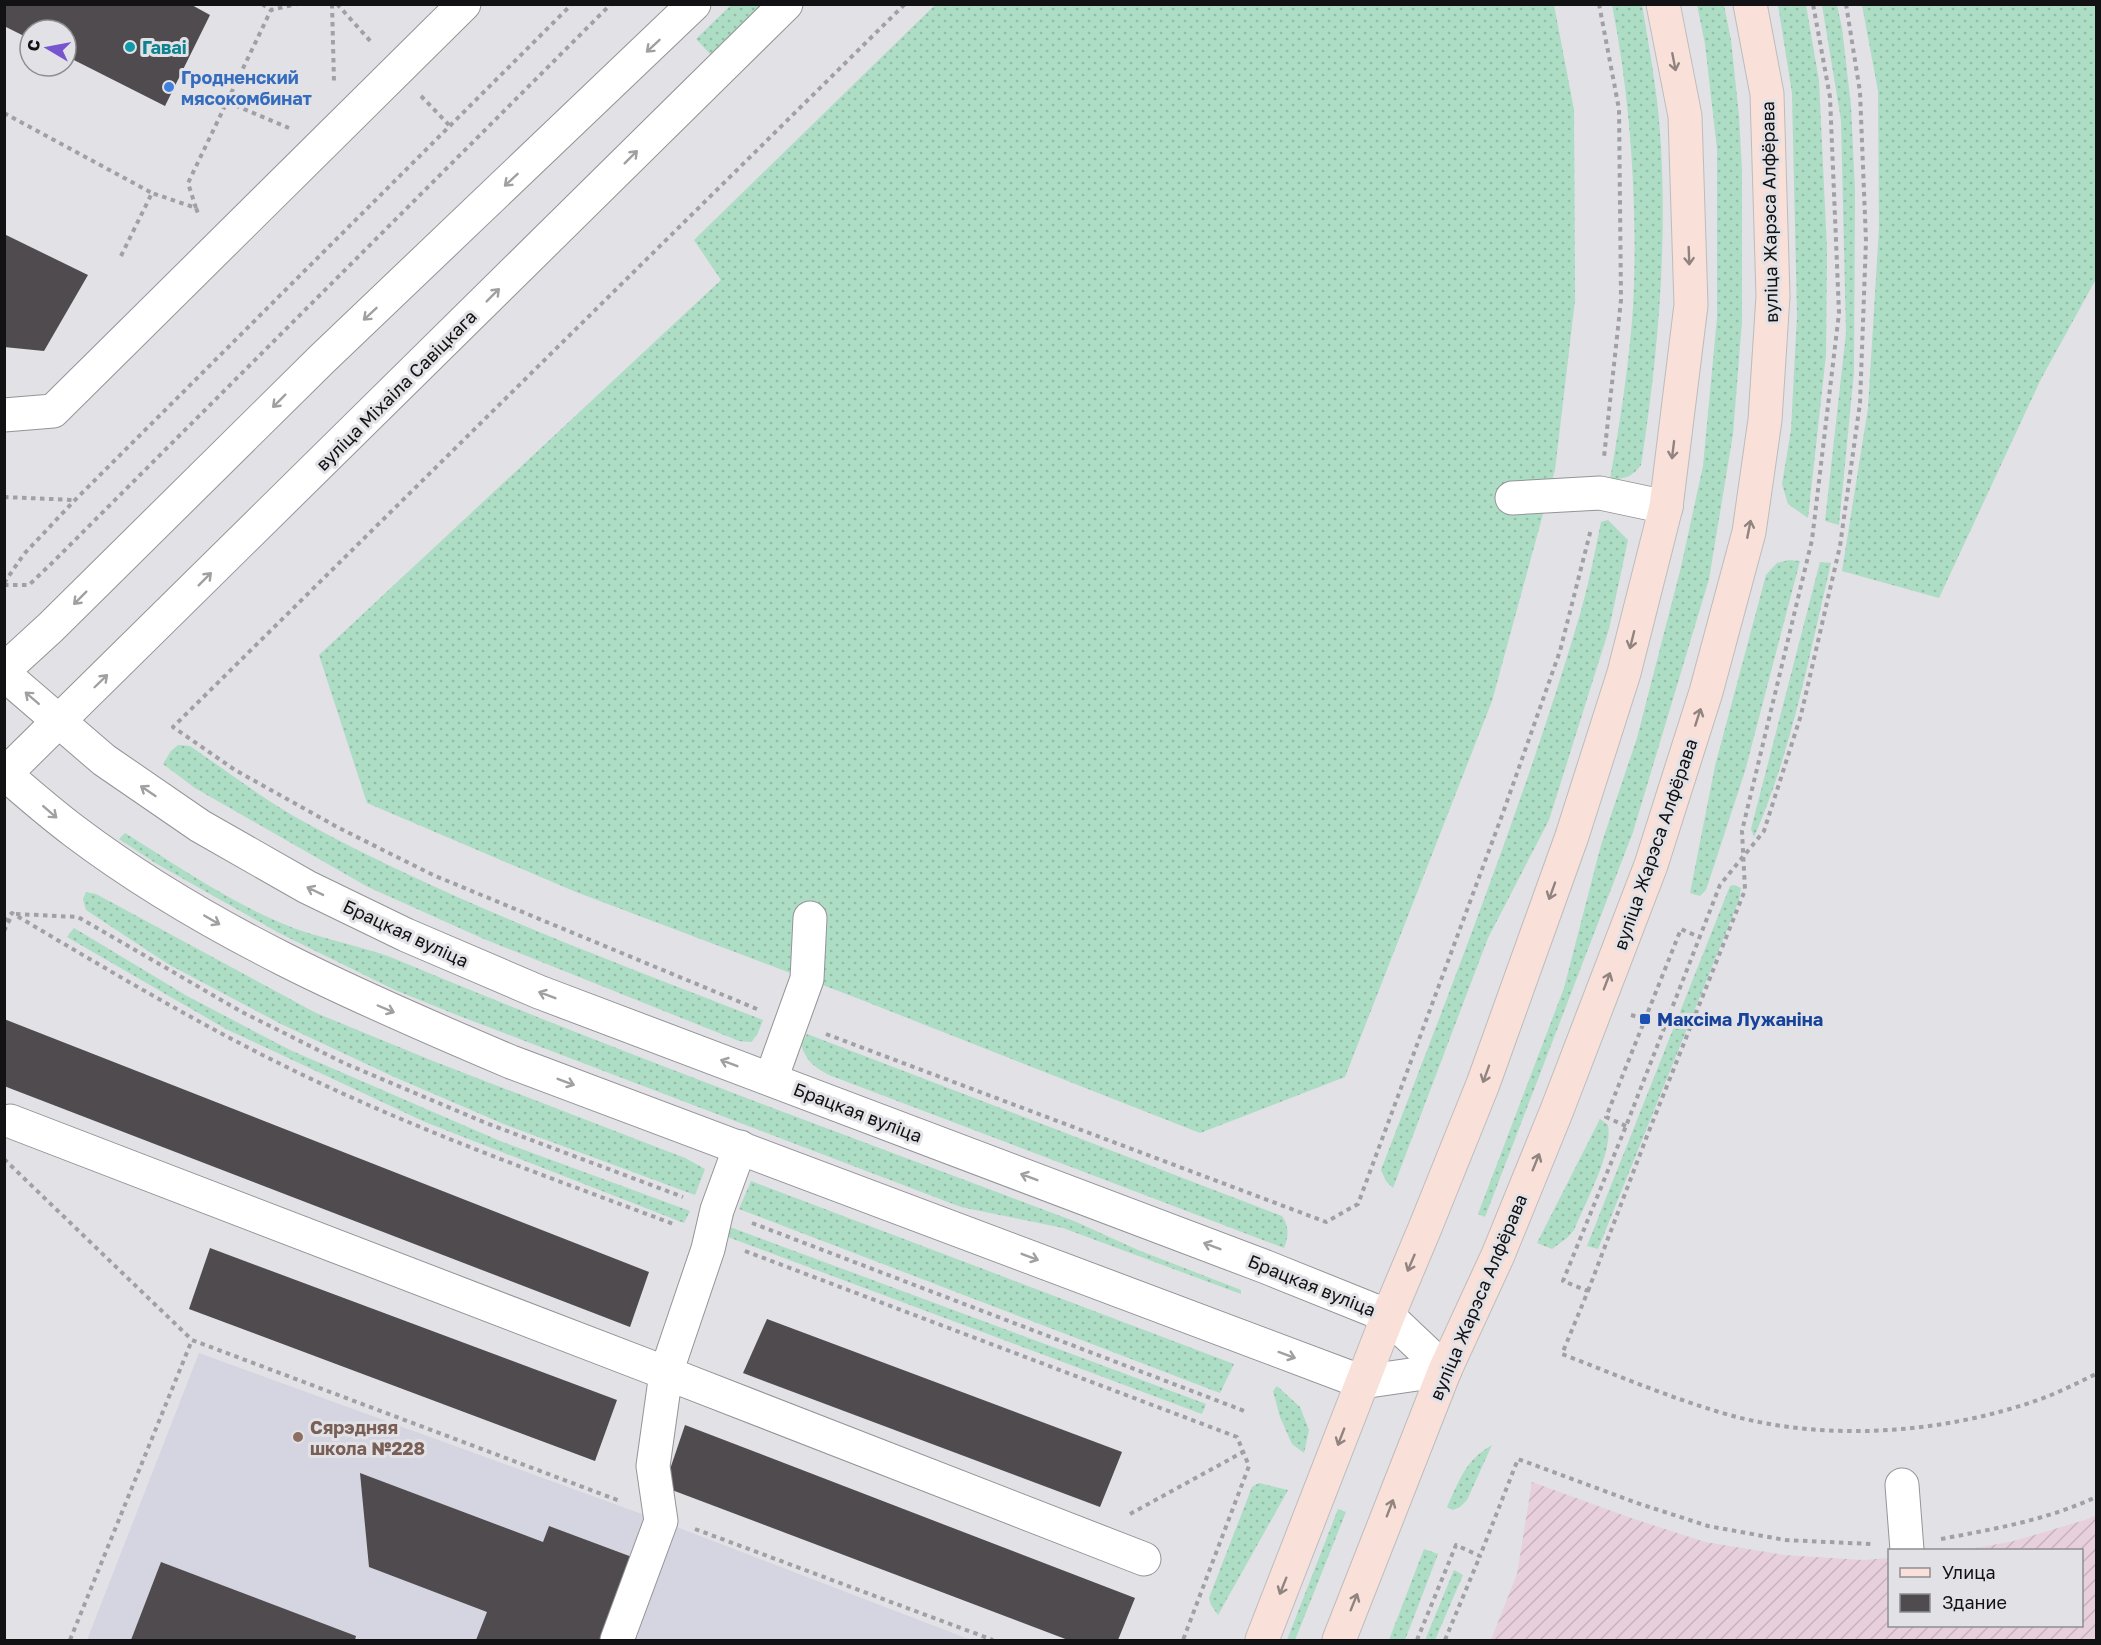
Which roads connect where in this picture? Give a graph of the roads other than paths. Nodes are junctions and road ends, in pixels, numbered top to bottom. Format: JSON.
{"nodes":[{"id":1,"x":464,"y":4,"type":"edge"},
{"id":2,"x":694,"y":4,"type":"edge"},
{"id":3,"x":786,"y":4,"type":"edge"},
{"id":4,"x":1663,"y":4,"type":"edge"},
{"id":5,"x":1750,"y":4,"type":"edge"},
{"id":6,"x":4,"y":415,"type":"edge"},
{"id":7,"x":1512,"y":498,"type":"dead end"},
{"id":8,"x":1666,"y":507,"type":"junction"},
{"id":9,"x":4,"y":672,"type":"edge"},
{"id":10,"x":59,"y":721,"type":"junction"},
{"id":11,"x":5,"y":774,"type":"edge"},
{"id":12,"x":810,"y":918,"type":"dead end"},
{"id":13,"x":771,"y":1079,"type":"junction"},
{"id":14,"x":10,"y":1121,"type":"dead end"},
{"id":15,"x":740,"y":1148,"type":"junction"},
{"id":16,"x":1388,"y":1316,"type":"junction"},
{"id":17,"x":1445,"y":1370,"type":"junction"},
{"id":18,"x":666,"y":1373,"type":"junction"},
{"id":19,"x":1362,"y":1382,"type":"junction"},
{"id":20,"x":1902,"y":1485,"type":"dead end"},
{"id":21,"x":1906,"y":1546,"type":"edge"},
{"id":22,"x":1144,"y":1559,"type":"dead end"},
{"id":23,"x":617,"y":1641,"type":"edge"},
{"id":24,"x":1262,"y":1641,"type":"edge"},
{"id":25,"x":1339,"y":1641,"type":"edge"}],
"edges":[{"from":1,"to":6,"type":"street"},
{"from":2,"to":9,"type":"street","one_way":true},
{"from":10,"to":3,"type":"street","name":"вуліца Міхаіла Савіцкага","one_way":true},
{"from":4,"to":8,"type":"main road","one_way":true},
{"from":17,"to":5,"type":"main road","name":"вуліца Жарэса Алфёрава","one_way":true},
{"from":7,"to":8,"type":"street"},
{"from":8,"to":16,"type":"main road","one_way":true},
{"from":10,"to":9,"type":"street","name":"Брацкая вуліца","one_way":true},
{"from":10,"to":11,"type":"street","name":"вуліца Міхаіла Савіцкага"},
{"from":13,"to":10,"type":"street","name":"Брацкая вуліца","one_way":true},
{"from":11,"to":15,"type":"street","one_way":true},
{"from":12,"to":13,"type":"street"},
{"from":16,"to":13,"type":"street","name":"Брацкая вуліца","one_way":true},
{"from":14,"to":18,"type":"street"},
{"from":15,"to":18,"type":"street"},
{"from":15,"to":19,"type":"street","one_way":true},
{"from":16,"to":17,"type":"street","name":"Брацкая вуліца"},
{"from":16,"to":19,"type":"main road"},
{"from":17,"to":19,"type":"street"},
{"from":25,"to":17,"type":"main road","name":"вуліца Жарэса Алфёрава","one_way":true},
{"from":18,"to":22,"type":"street"},
{"from":18,"to":23,"type":"street"},
{"from":19,"to":24,"type":"main road","one_way":true},
{"from":20,"to":21,"type":"street"}]}
